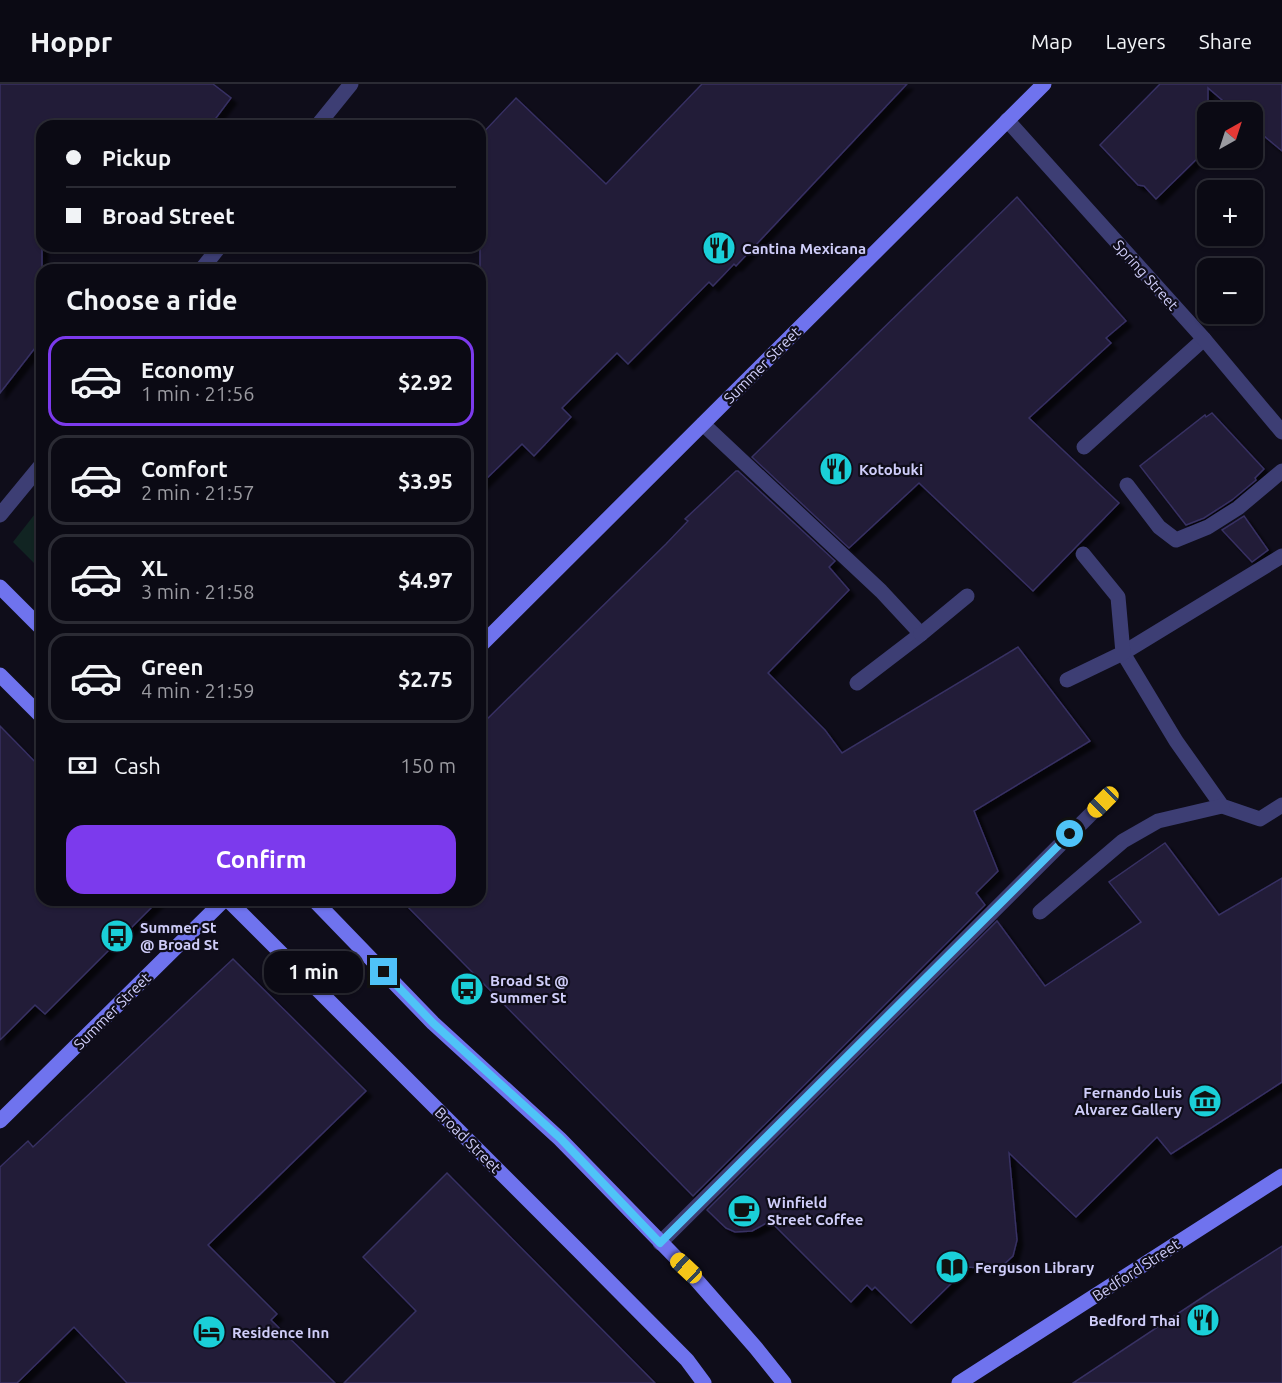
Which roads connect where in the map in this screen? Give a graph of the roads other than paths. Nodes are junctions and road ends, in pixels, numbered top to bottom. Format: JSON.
{"nodes":[{"id":1,"x":351,"y":84,"type":"edge"},
{"id":2,"x":1044,"y":84,"type":"edge"},
{"id":3,"x":322,"y":120,"type":"edge"},
{"id":4,"x":1007,"y":120,"type":"junction"},
{"id":5,"x":215,"y":252,"type":"edge"},
{"id":6,"x":206,"y":264,"type":"edge"},
{"id":7,"x":1204,"y":339,"type":"junction"},
{"id":8,"x":703,"y":424,"type":"junction"},
{"id":9,"x":1282,"y":432,"type":"edge"},
{"id":10,"x":1084,"y":447,"type":"dead end"},
{"id":11,"x":36,"y":471,"type":"edge"},
{"id":12,"x":1282,"y":471,"type":"edge"},
{"id":13,"x":1127,"y":485,"type":"dead end"},
{"id":14,"x":0,"y":515,"type":"edge"},
{"id":15,"x":1083,"y":554,"type":"dead end"},
{"id":16,"x":1282,"y":556,"type":"edge"},
{"id":17,"x":0,"y":587,"type":"edge"},
{"id":18,"x":967,"y":596,"type":"dead end"},
{"id":19,"x":36,"y":623,"type":"edge"},
{"id":20,"x":921,"y":634,"type":"junction"},
{"id":21,"x":486,"y":640,"type":"edge"},
{"id":22,"x":1123,"y":653,"type":"junction"},
{"id":23,"x":0,"y":675,"type":"edge"},
{"id":24,"x":1067,"y":680,"type":"dead end"},
{"id":25,"x":857,"y":683,"type":"dead end"},
{"id":26,"x":36,"y":711,"type":"edge"},
{"id":27,"x":1103,"y":802,"type":"dead end"},
{"id":28,"x":1282,"y":805,"type":"edge"},
{"id":29,"x":1222,"y":806,"type":"junction"},
{"id":30,"x":220,"y":906,"type":"edge"},
{"id":31,"x":232,"y":906,"type":"edge"},
{"id":32,"x":320,"y":906,"type":"edge"},
{"id":33,"x":1041,"y":912,"type":"dead end"},
{"id":34,"x":0,"y":1121,"type":"edge"},
{"id":35,"x":1282,"y":1176,"type":"edge"},
{"id":36,"x":660,"y":1243,"type":"junction"},
{"id":37,"x":704,"y":1383,"type":"edge"},
{"id":38,"x":784,"y":1383,"type":"edge"},
{"id":39,"x":959,"y":1383,"type":"edge"}],
"edges":[{"from":1,"to":3,"type":"street"},
{"from":2,"to":4,"type":"main road","name":"Summer Street"},
{"from":4,"to":7,"type":"street","name":"Spring Street"},
{"from":4,"to":8,"type":"main road","name":"Summer Street"},
{"from":5,"to":6,"type":"street"},
{"from":7,"to":9,"type":"street","name":"Spring Street"},
{"from":7,"to":10,"type":"street"},
{"from":8,"to":20,"type":"street"},
{"from":8,"to":21,"type":"main road","name":"Summer Street"},
{"from":11,"to":14,"type":"street"},
{"from":12,"to":13,"type":"street"},
{"from":15,"to":22,"type":"street"},
{"from":16,"to":22,"type":"street"},
{"from":17,"to":19,"type":"main road"},
{"from":18,"to":20,"type":"street"},
{"from":20,"to":25,"type":"street"},
{"from":22,"to":24,"type":"street"},
{"from":22,"to":29,"type":"street"},
{"from":23,"to":26,"type":"main road"},
{"from":27,"to":36,"type":"street"},
{"from":28,"to":29,"type":"street"},
{"from":29,"to":33,"type":"street"},
{"from":30,"to":34,"type":"main road","name":"Summer Street"},
{"from":31,"to":37,"type":"main road","name":"Broad Street"},
{"from":32,"to":36,"type":"main road"},
{"from":35,"to":39,"type":"main road","name":"Bedford Street"},
{"from":36,"to":38,"type":"main road"}]}
